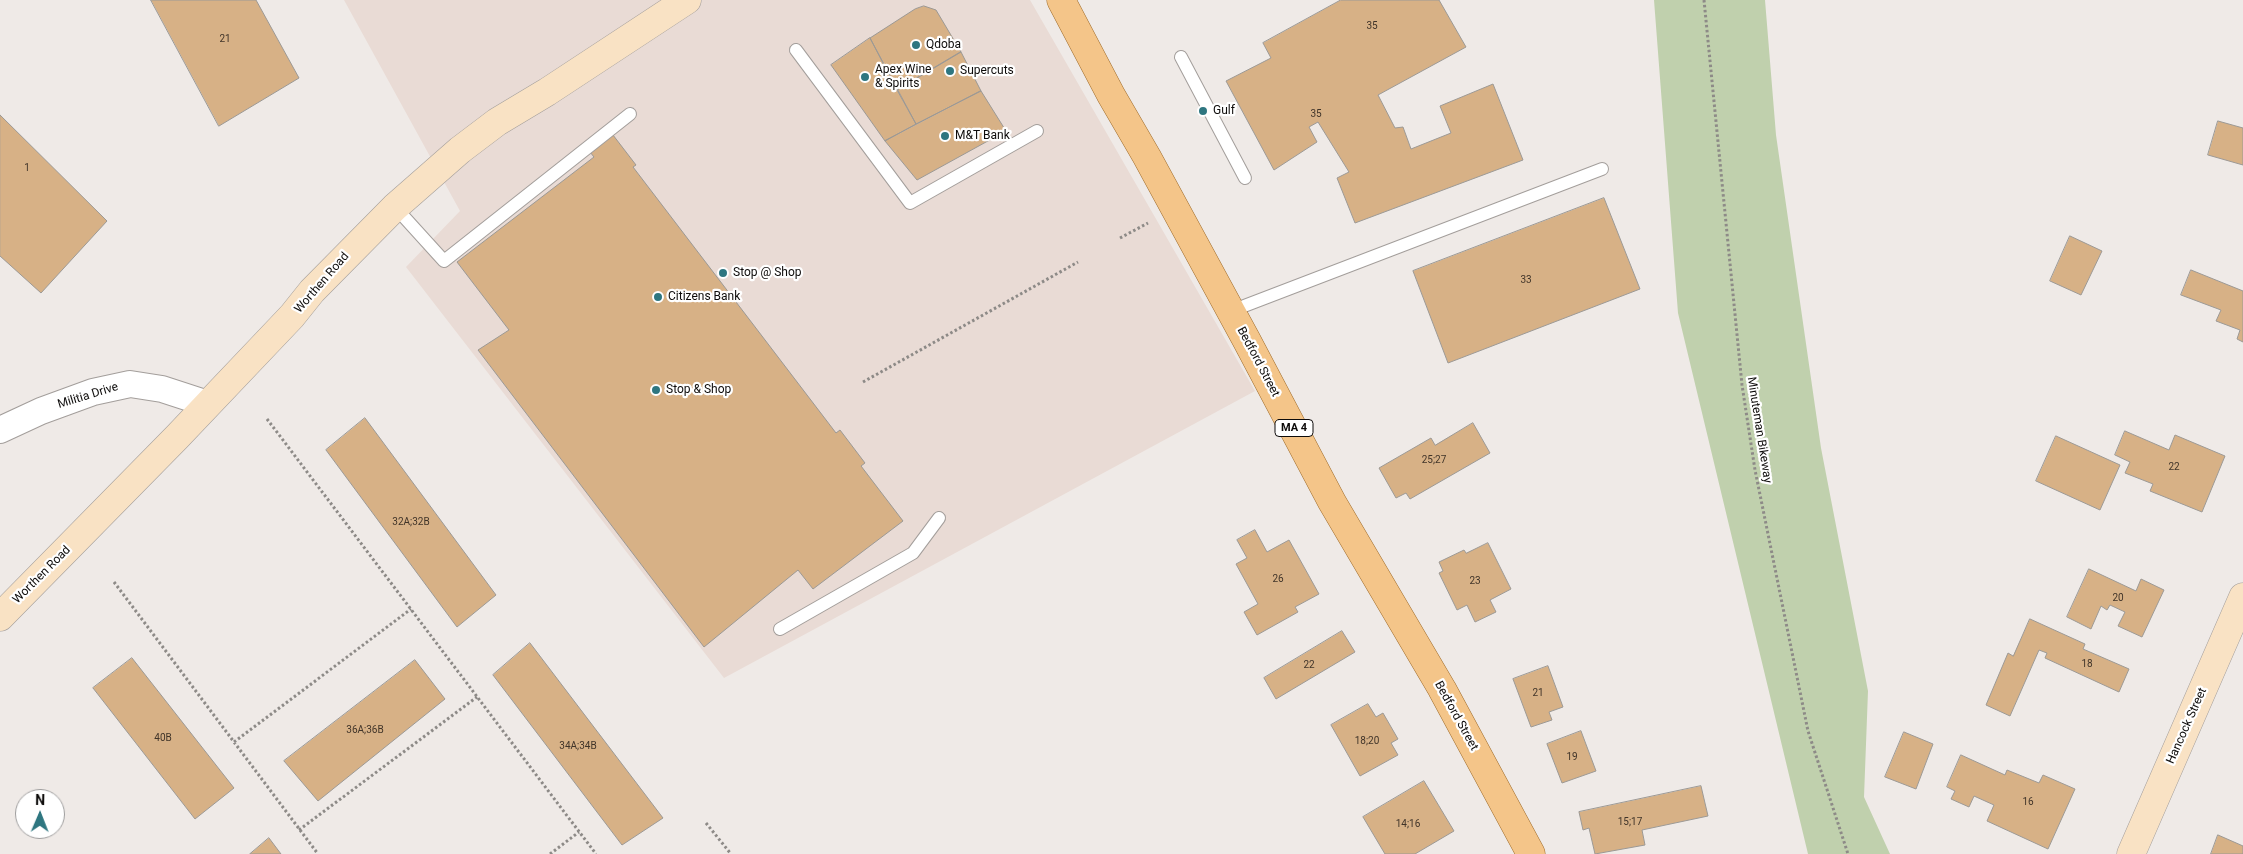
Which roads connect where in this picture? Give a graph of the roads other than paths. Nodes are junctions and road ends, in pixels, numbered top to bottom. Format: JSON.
{"nodes":[{"id":1,"x":687,"y":0,"type":"edge"},
{"id":2,"x":1061,"y":0,"type":"edge"},
{"id":3,"x":796,"y":50,"type":"dead end"},
{"id":4,"x":1181,"y":57,"type":"dead end"},
{"id":5,"x":630,"y":114,"type":"dead end"},
{"id":6,"x":1037,"y":131,"type":"dead end"},
{"id":7,"x":1602,"y":169,"type":"dead end"},
{"id":8,"x":1244,"y":178,"type":"dead end"},
{"id":9,"x":395,"y":207,"type":"junction"},
{"id":10,"x":1230,"y":311,"type":"junction"},
{"id":11,"x":208,"y":404,"type":"junction"},
{"id":12,"x":0,"y":430,"type":"edge"},
{"id":13,"x":939,"y":518,"type":"dead end"},
{"id":14,"x":2243,"y":597,"type":"edge"},
{"id":15,"x":0,"y":617,"type":"edge"},
{"id":16,"x":780,"y":629,"type":"dead end"},
{"id":17,"x":1531,"y":854,"type":"edge"},
{"id":18,"x":2131,"y":854,"type":"edge"}],
"edges":[{"from":1,"to":9,"type":"main road","name":"Worthen Road"},
{"from":2,"to":10,"type":"main road","name":"Bedford Street","number":"MA 4"},
{"from":3,"to":6,"type":"lane"},
{"from":4,"to":8,"type":"lane"},
{"from":5,"to":9,"type":"lane"},
{"from":7,"to":10,"type":"lane"},
{"from":9,"to":11,"type":"main road","name":"Worthen Road"},
{"from":10,"to":17,"type":"main road","name":"Bedford Street","number":"MA 4"},
{"from":11,"to":12,"type":"street","name":"Militia Drive"},
{"from":11,"to":15,"type":"main road","name":"Worthen Road"},
{"from":13,"to":16,"type":"lane"},
{"from":14,"to":18,"type":"main road","name":"Hancock Street"}]}
